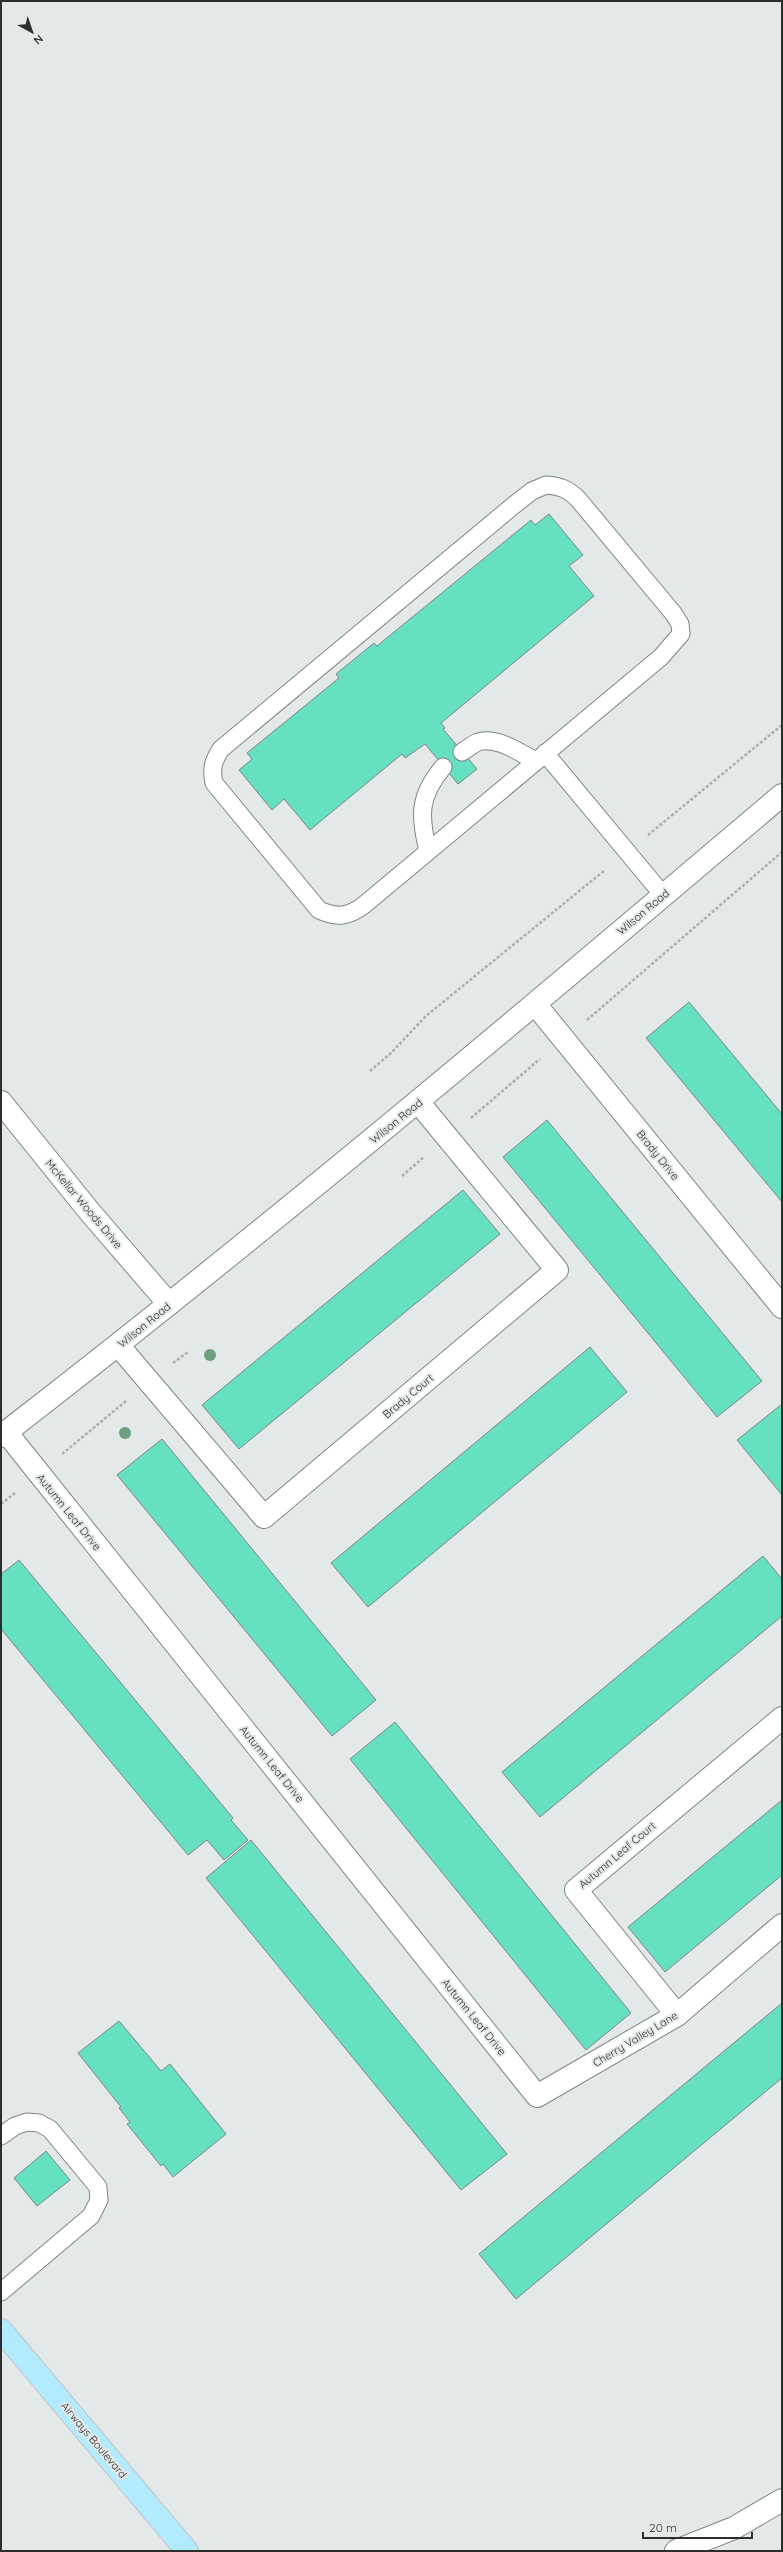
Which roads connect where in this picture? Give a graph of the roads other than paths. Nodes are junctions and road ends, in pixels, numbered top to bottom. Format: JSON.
{"nodes":[{"id":1,"x":462,"y":752,"type":"dead end"},
{"id":2,"x":541,"y":757,"type":"junction"},
{"id":3,"x":443,"y":766,"type":"dead end"},
{"id":4,"x":782,"y":795,"type":"edge"},
{"id":5,"x":428,"y":851,"type":"junction"},
{"id":6,"x":663,"y":895,"type":"junction"},
{"id":7,"x":535,"y":1004,"type":"junction"},
{"id":8,"x":1,"y":1102,"type":"edge"},
{"id":9,"x":419,"y":1103,"type":"junction"},
{"id":10,"x":169,"y":1304,"type":"junction"},
{"id":11,"x":782,"y":1307,"type":"edge"},
{"id":12,"x":118,"y":1345,"type":"junction"},
{"id":13,"x":4,"y":1434,"type":"edge"},
{"id":14,"x":782,"y":1718,"type":"edge"},
{"id":15,"x":782,"y":1925,"type":"edge"},
{"id":16,"x":677,"y":2015,"type":"junction"},
{"id":17,"x":538,"y":2096,"type":"joint"},
{"id":18,"x":1,"y":2136,"type":"edge"},
{"id":19,"x":1,"y":2292,"type":"edge"},
{"id":20,"x":1,"y":2330,"type":"edge"},
{"id":21,"x":782,"y":2500,"type":"edge"},
{"id":22,"x":187,"y":2551,"type":"edge"},
{"id":23,"x":676,"y":2551,"type":"edge"}],
"edges":[{"from":1,"to":2,"type":"lane"},
{"from":2,"to":5,"type":"lane"},
{"from":2,"to":5,"type":"lane"},
{"from":2,"to":6,"type":"lane"},
{"from":3,"to":5,"type":"lane"},
{"from":4,"to":6,"type":"street","name":"Wilson Road"},
{"from":6,"to":7,"type":"street","name":"Wilson Road"},
{"from":7,"to":9,"type":"street","name":"Wilson Road"},
{"from":7,"to":11,"type":"street","name":"Brady Drive"},
{"from":8,"to":10,"type":"street","name":"McKellar Woods Drive"},
{"from":9,"to":10,"type":"street","name":"Wilson Road"},
{"from":9,"to":12,"type":"street","name":"Brady Court"},
{"from":10,"to":12,"type":"street","name":"Wilson Road"},
{"from":12,"to":13,"type":"street","name":"Wilson Road"},
{"from":13,"to":17,"type":"street","name":"Autumn Leaf Drive"},
{"from":14,"to":16,"type":"street","name":"Autumn Leaf Court"},
{"from":15,"to":16,"type":"street","name":"Cherry Valley Lane"},
{"from":16,"to":17,"type":"street","name":"Cherry Valley Lane"},
{"from":18,"to":19,"type":"lane"},
{"from":20,"to":22,"type":"main road","name":"Airways Boulevard"},
{"from":21,"to":23,"type":"street"}]}
